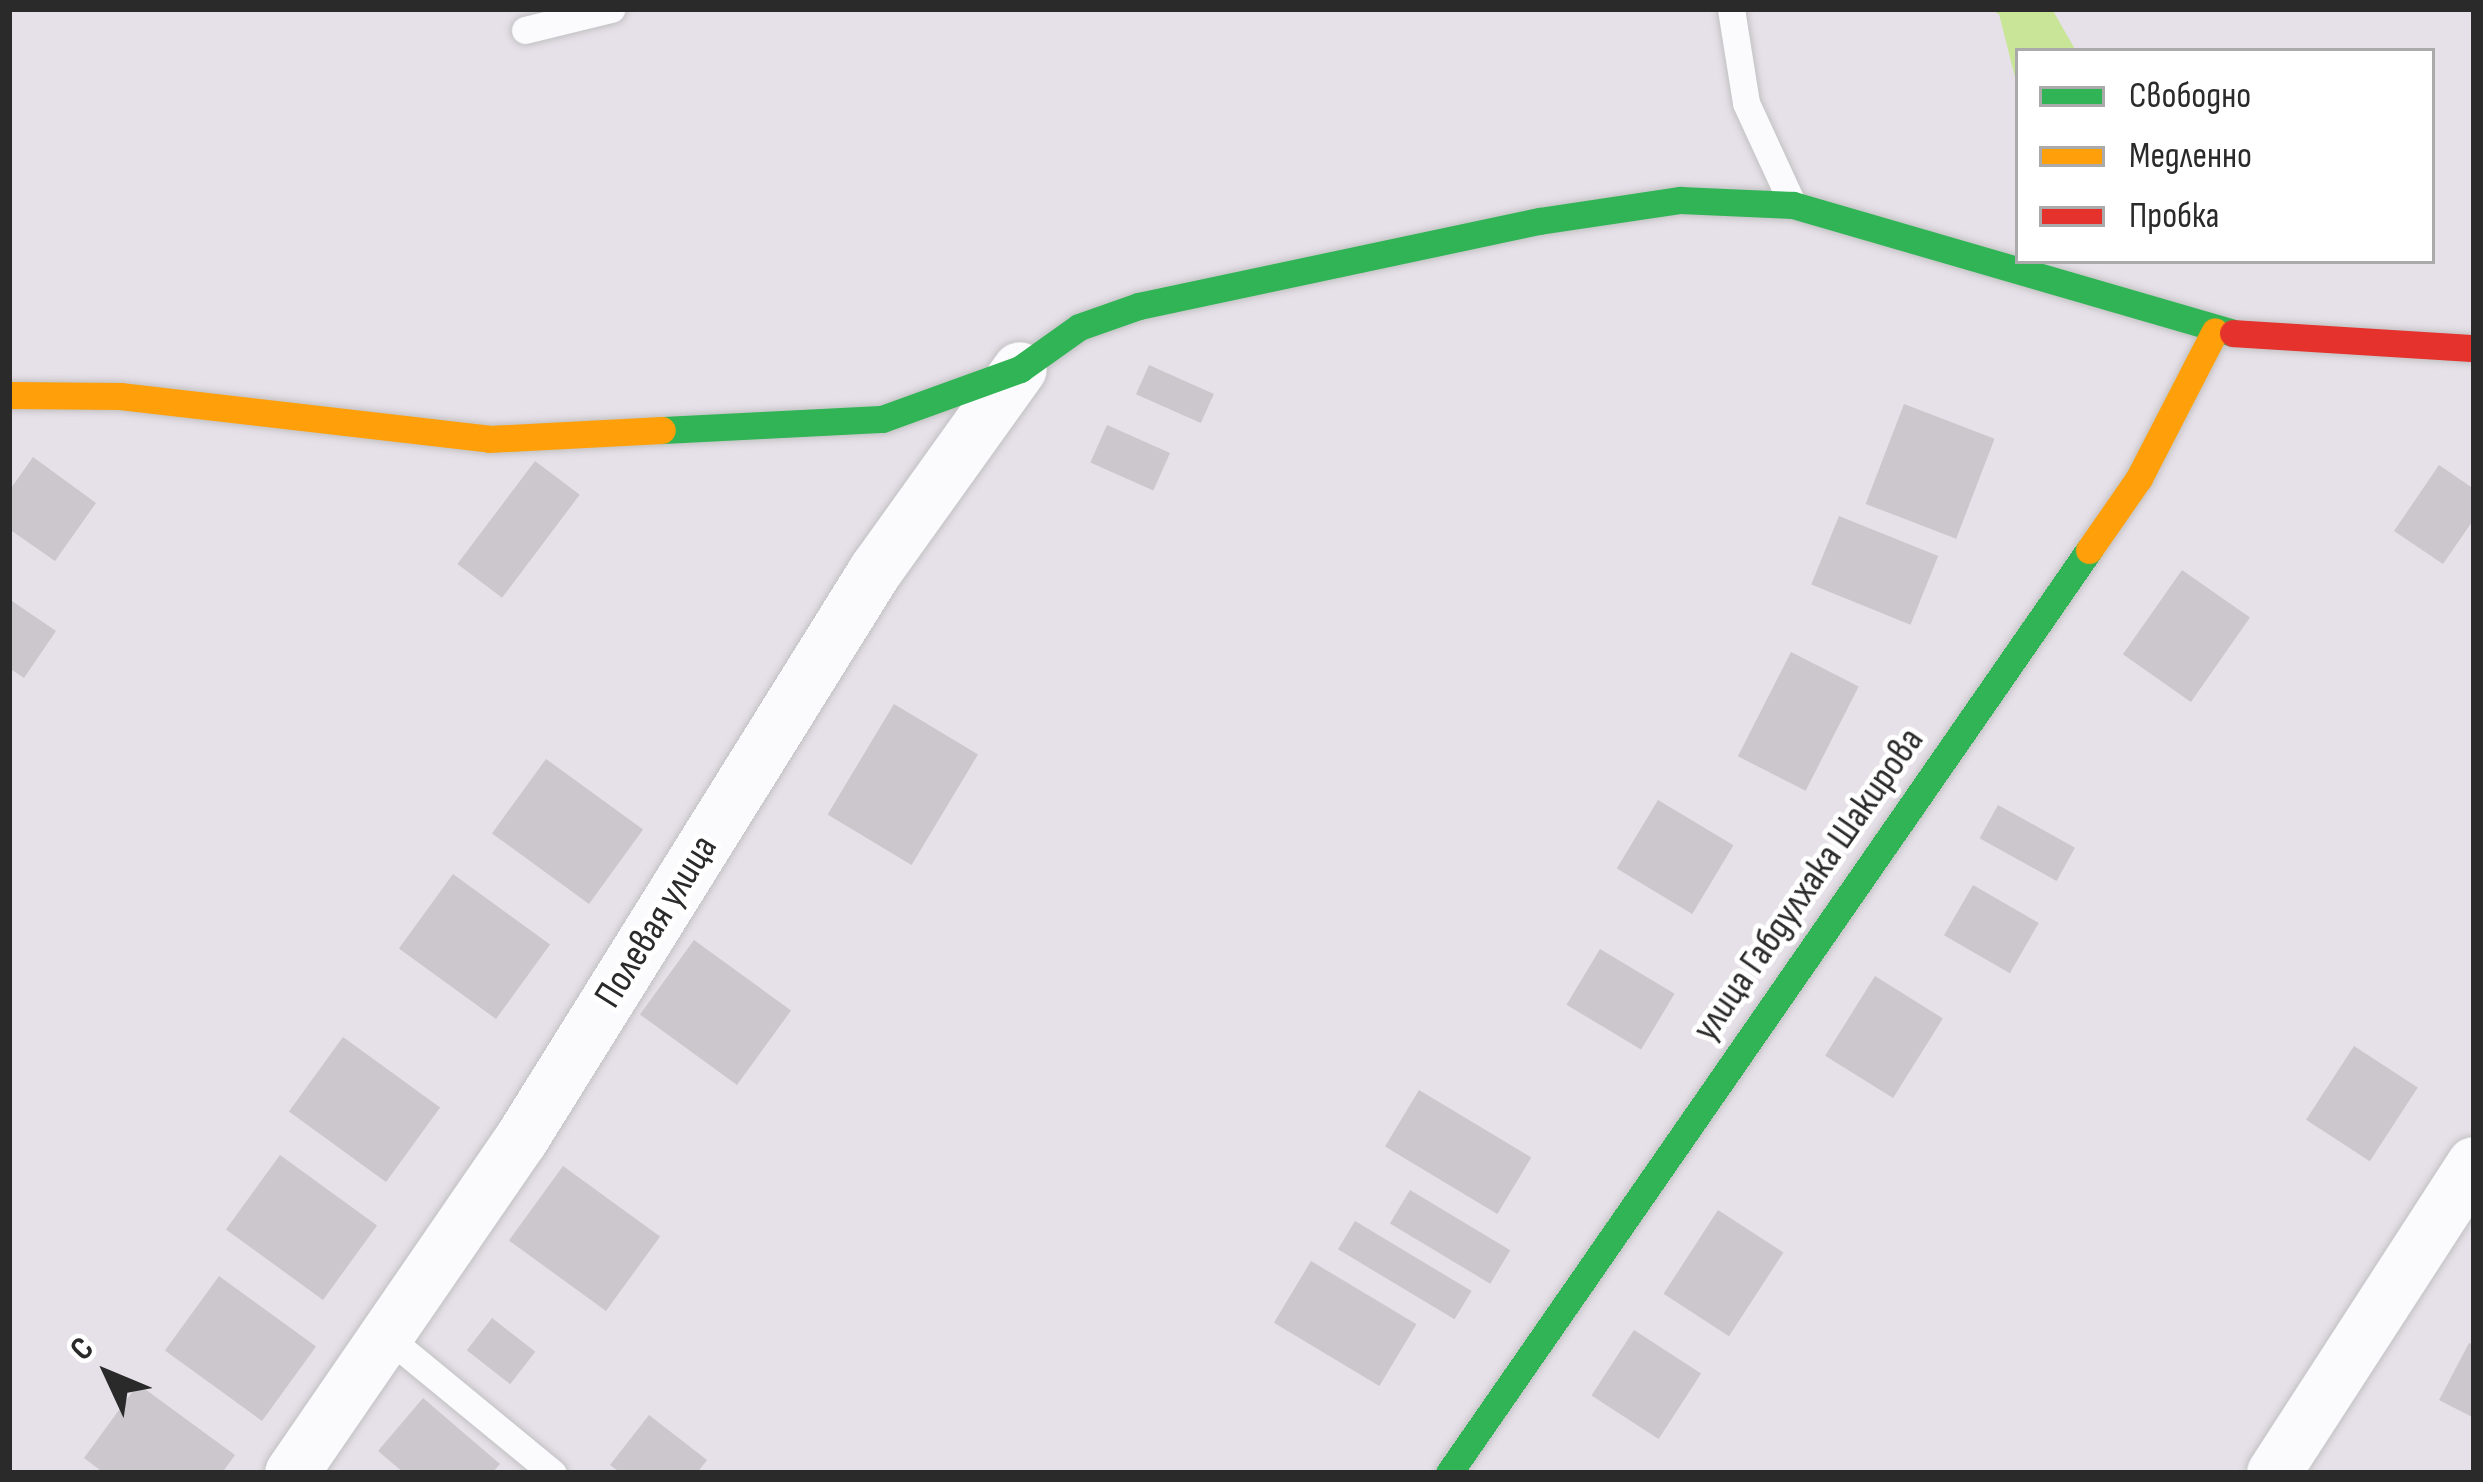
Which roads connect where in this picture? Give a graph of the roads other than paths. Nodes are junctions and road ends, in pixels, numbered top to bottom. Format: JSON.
{"nodes":[{"id":1,"x":611,"y":9,"type":"edge"},
{"id":2,"x":1731,"y":9,"type":"edge"},
{"id":3,"x":525,"y":30,"type":"dead end"},
{"id":4,"x":1793,"y":205,"type":"junction"},
{"id":5,"x":2215,"y":331,"type":"junction"},
{"id":6,"x":2474,"y":348,"type":"edge"},
{"id":7,"x":1020,"y":369,"type":"junction"},
{"id":8,"x":9,"y":395,"type":"edge"},
{"id":9,"x":2474,"y":1164,"type":"edge"},
{"id":10,"x":386,"y":1336,"type":"junction"},
{"id":11,"x":292,"y":1473,"type":"edge"},
{"id":12,"x":553,"y":1473,"type":"edge"},
{"id":13,"x":1449,"y":1473,"type":"edge"},
{"id":14,"x":2274,"y":1473,"type":"edge"}],
"edges":[{"from":1,"to":3,"type":"lane"},
{"from":2,"to":4,"type":"lane"},
{"from":4,"to":5,"type":"street"},
{"from":4,"to":7,"type":"street"},
{"from":5,"to":6,"type":"street"},
{"from":5,"to":13,"type":"street","name":"улица Габдулхака Шакирова"},
{"from":7,"to":8,"type":"street"},
{"from":7,"to":10,"type":"street","name":"Полевая улица"},
{"from":9,"to":14,"type":"street"},
{"from":10,"to":11,"type":"street","name":"Полевая улица"},
{"from":10,"to":12,"type":"lane"}]}
